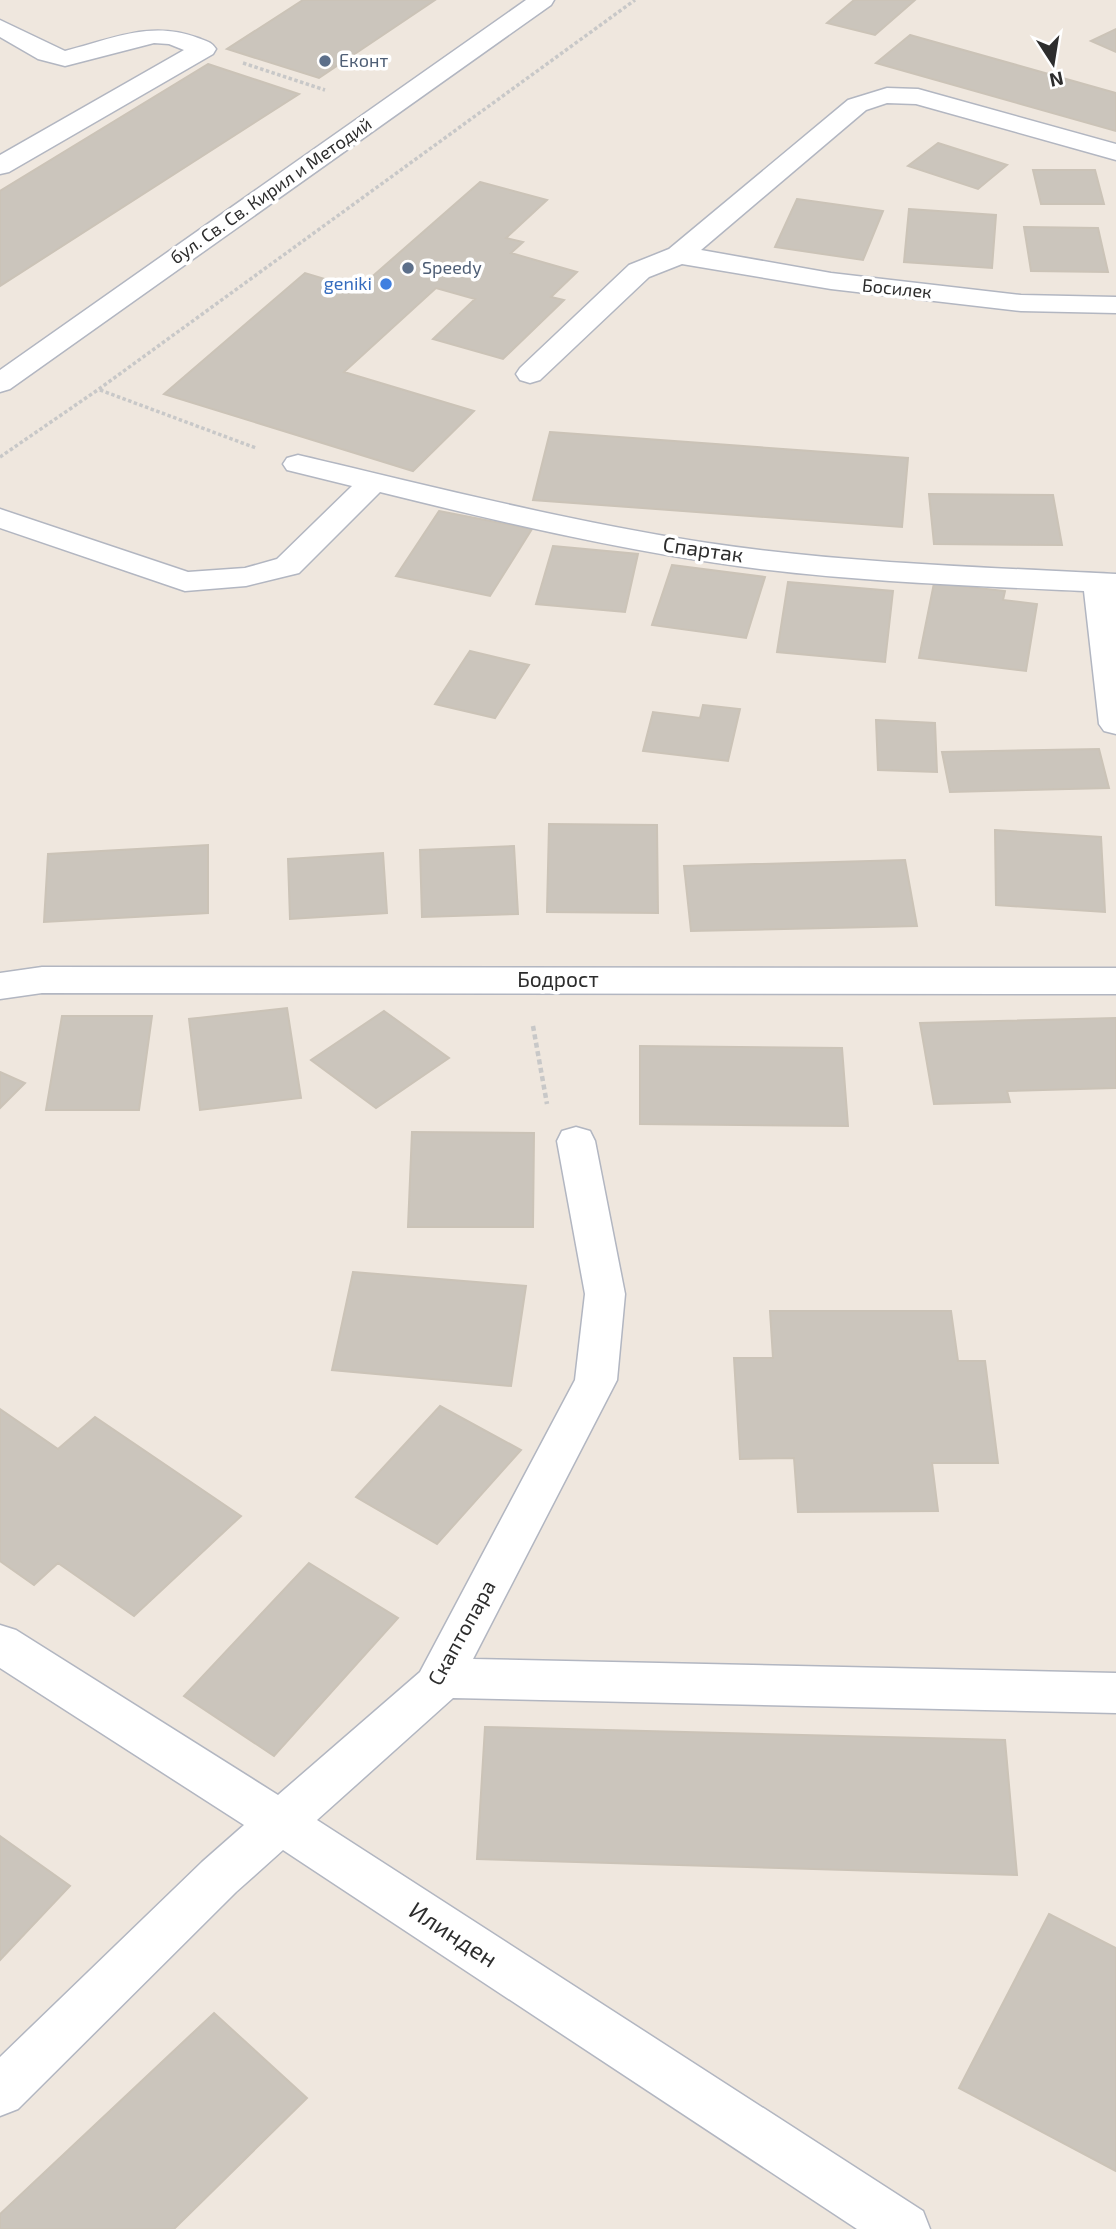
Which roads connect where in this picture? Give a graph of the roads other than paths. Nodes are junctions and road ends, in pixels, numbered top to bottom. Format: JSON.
{"nodes":[{"id":1,"x":542,"y":0,"type":"edge"},
{"id":2,"x":0,"y":27,"type":"edge"},
{"id":3,"x":1116,"y":152,"type":"edge"},
{"id":4,"x":0,"y":166,"type":"edge"},
{"id":5,"x":679,"y":255,"type":"junction"},
{"id":6,"x":1116,"y":305,"type":"edge"},
{"id":7,"x":530,"y":374,"type":"dead end"},
{"id":8,"x":0,"y":383,"type":"edge"},
{"id":9,"x":298,"y":464,"type":"road end"},
{"id":10,"x":373,"y":482,"type":"junction"},
{"id":11,"x":0,"y":518,"type":"edge"},
{"id":12,"x":1108,"y":582,"type":"edge"},
{"id":13,"x":1116,"y":723,"type":"edge"},
{"id":14,"x":1116,"y":981,"type":"edge"},
{"id":15,"x":0,"y":986,"type":"edge"},
{"id":16,"x":576,"y":1142,"type":"dead end"},
{"id":17,"x":0,"y":1644,"type":"edge"},
{"id":18,"x":440,"y":1678,"type":"junction"},
{"id":19,"x":1116,"y":1693,"type":"edge"},
{"id":20,"x":280,"y":1822,"type":"junction"},
{"id":21,"x":0,"y":2092,"type":"edge"},
{"id":22,"x":904,"y":2229,"type":"edge"}],
"edges":[{"from":1,"to":8,"type":"street","name":"бул. Св. Св. Кирил и Методий"},
{"from":2,"to":4,"type":"street"},
{"from":3,"to":5,"type":"street"},
{"from":5,"to":6,"type":"street","name":"Босилек"},
{"from":5,"to":7,"type":"street"},
{"from":9,"to":10,"type":"street","name":"Спартак"},
{"from":10,"to":11,"type":"street"},
{"from":10,"to":12,"type":"street","name":"Спартак"},
{"from":12,"to":13,"type":"street"},
{"from":14,"to":15,"type":"street","name":"Бодрост"},
{"from":16,"to":18,"type":"street","name":"Скаптопара"},
{"from":17,"to":20,"type":"street","name":"Илинден"},
{"from":18,"to":19,"type":"street"},
{"from":18,"to":20,"type":"street","name":"Скаптопара"},
{"from":20,"to":21,"type":"street","name":"Скаптопара"},
{"from":20,"to":22,"type":"street","name":"Илинден"}]}
